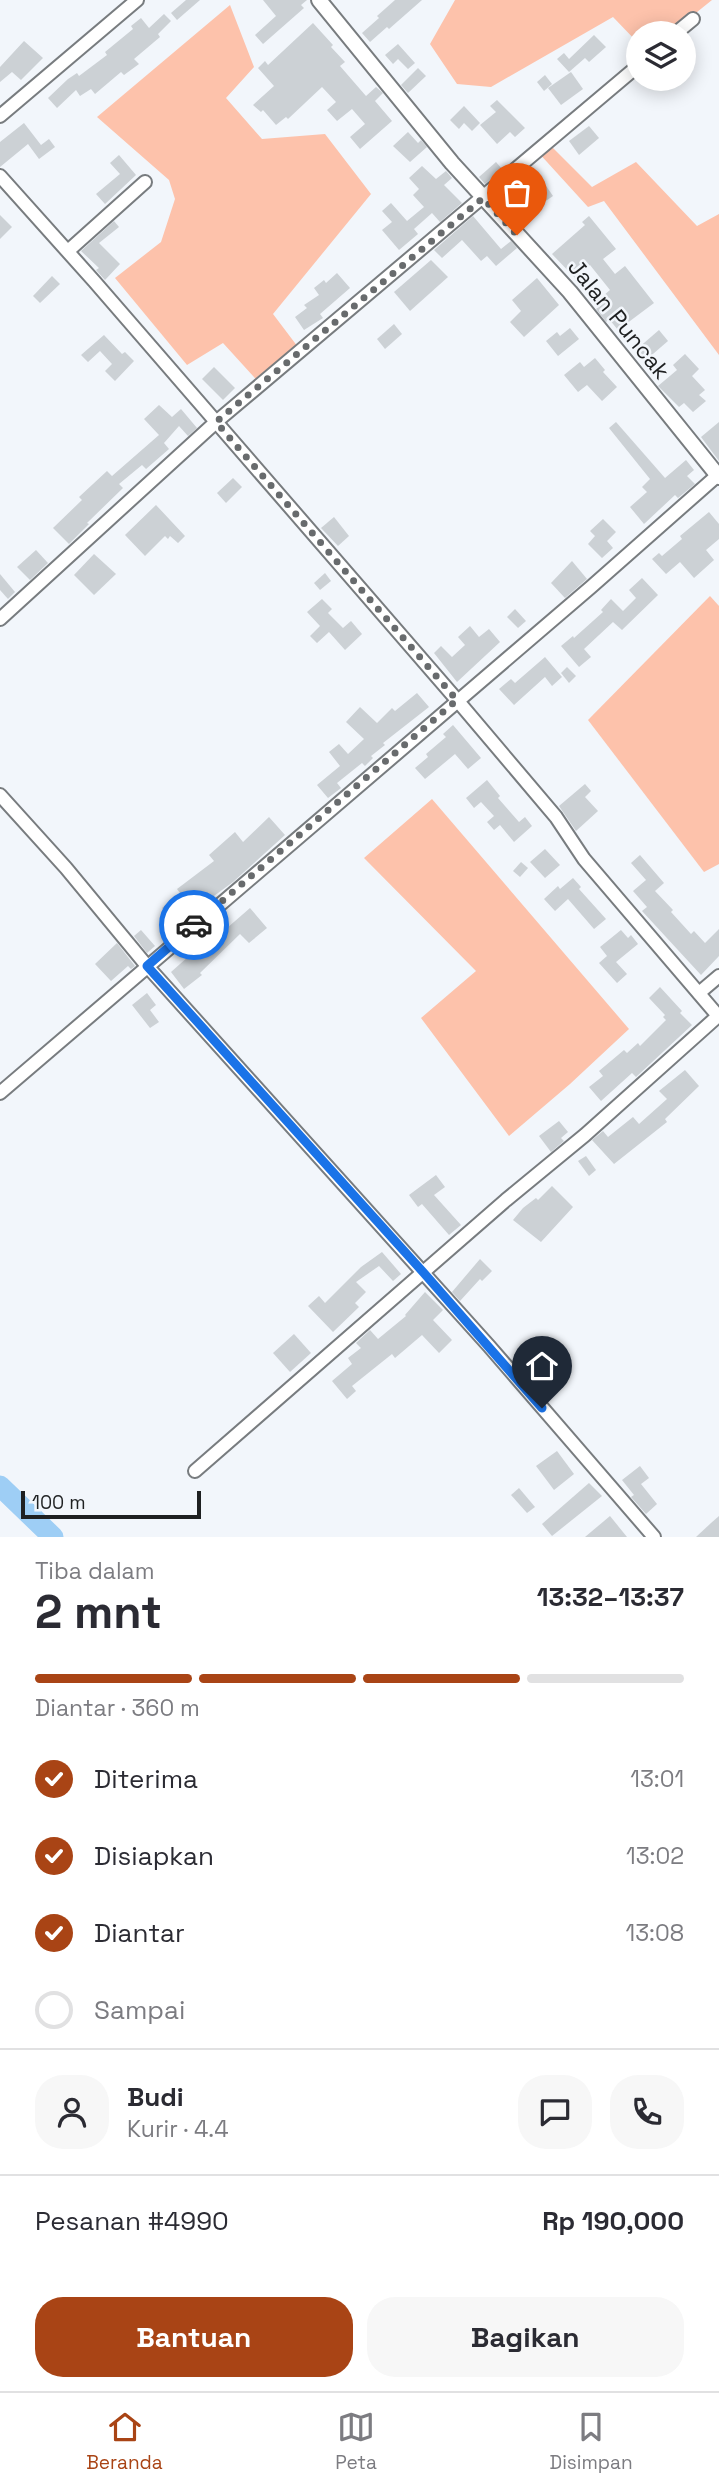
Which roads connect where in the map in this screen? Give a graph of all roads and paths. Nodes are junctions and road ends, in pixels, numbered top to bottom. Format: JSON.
{"nodes":[{"id":1,"x":137,"y":0,"type":"edge"},
{"id":2,"x":319,"y":0,"type":"edge"},
{"id":3,"x":693,"y":19,"type":"dead end"},
{"id":4,"x":691,"y":21,"type":"edge"},
{"id":5,"x":626,"y":76,"type":"edge"},
{"id":6,"x":0,"y":116,"type":"edge"},
{"id":7,"x":0,"y":176,"type":"edge"},
{"id":8,"x":145,"y":182,"type":"dead end"},
{"id":9,"x":483,"y":198,"type":"junction"},
{"id":10,"x":68,"y":251,"type":"junction"},
{"id":11,"x":216,"y":422,"type":"junction"},
{"id":12,"x":719,"y":475,"type":"edge"},
{"id":13,"x":0,"y":619,"type":"edge"},
{"id":14,"x":457,"y":700,"type":"junction"},
{"id":15,"x":0,"y":795,"type":"edge"},
{"id":16,"x":147,"y":966,"type":"junction"},
{"id":17,"x":719,"y":976,"type":"edge"},
{"id":18,"x":699,"y":993,"type":"junction"},
{"id":19,"x":718,"y":1016,"type":"edge"},
{"id":20,"x":0,"y":1093,"type":"edge"},
{"id":21,"x":423,"y":1272,"type":"junction"},
{"id":22,"x":195,"y":1471,"type":"dead end"},
{"id":23,"x":654,"y":1537,"type":"edge"}],
"edges":[{"from":1,"to":6,"type":"street"},
{"from":2,"to":9,"type":"street","name":"Jalan Puncak"},
{"from":3,"to":4,"type":"street"},
{"from":5,"to":9,"type":"street"},
{"from":7,"to":10,"type":"street"},
{"from":8,"to":10,"type":"street"},
{"from":9,"to":11,"type":"street"},
{"from":9,"to":12,"type":"street","name":"Jalan Puncak"},
{"from":10,"to":11,"type":"street"},
{"from":11,"to":13,"type":"street"},
{"from":11,"to":14,"type":"street"},
{"from":12,"to":14,"type":"street"},
{"from":14,"to":16,"type":"street"},
{"from":14,"to":18,"type":"street"},
{"from":15,"to":16,"type":"street"},
{"from":16,"to":20,"type":"street"},
{"from":16,"to":21,"type":"street"},
{"from":17,"to":18,"type":"street"},
{"from":18,"to":19,"type":"street"},
{"from":19,"to":21,"type":"street"},
{"from":21,"to":22,"type":"street"},
{"from":21,"to":23,"type":"street"}]}
